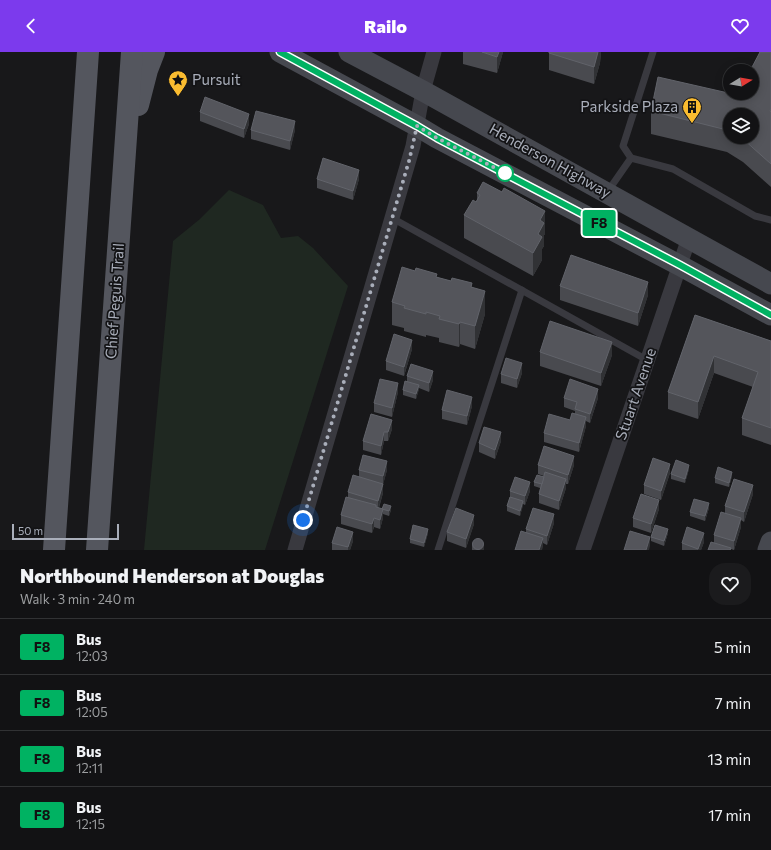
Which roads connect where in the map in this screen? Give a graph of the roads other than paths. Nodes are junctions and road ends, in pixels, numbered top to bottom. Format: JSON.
{"nodes":[{"id":1,"x":74,"y":52,"type":"edge"},
{"id":2,"x":88,"y":52,"type":"edge"},
{"id":3,"x":132,"y":52,"type":"edge"},
{"id":4,"x":154,"y":52,"type":"edge"},
{"id":5,"x":280,"y":52,"type":"edge"},
{"id":6,"x":348,"y":52,"type":"edge"},
{"id":7,"x":434,"y":52,"type":"edge"},
{"id":8,"x":653,"y":52,"type":"edge"},
{"id":9,"x":423,"y":91,"type":"junction"},
{"id":10,"x":84,"y":113,"type":"junction"},
{"id":11,"x":417,"y":126,"type":"junction"},
{"id":12,"x":126,"y":147,"type":"junction"},
{"id":13,"x":631,"y":158,"type":"junction"},
{"id":14,"x":607,"y":193,"type":"junction"},
{"id":15,"x":392,"y":218,"type":"junction"},
{"id":16,"x":771,"y":220,"type":"edge"},
{"id":17,"x":688,"y":238,"type":"junction"},
{"id":18,"x":680,"y":265,"type":"junction"},
{"id":19,"x":769,"y":281,"type":"edge"},
{"id":20,"x":522,"y":290,"type":"junction"},
{"id":21,"x":771,"y":315,"type":"edge"},
{"id":22,"x":647,"y":360,"type":"junction"},
{"id":23,"x":771,"y":542,"type":"edge"},
{"id":24,"x":54,"y":550,"type":"edge"},
{"id":25,"x":97,"y":550,"type":"edge"},
{"id":26,"x":294,"y":550,"type":"edge"},
{"id":27,"x":438,"y":550,"type":"edge"},
{"id":28,"x":583,"y":550,"type":"edge"},
{"id":29,"x":768,"y":550,"type":"edge"}],
"edges":[{"from":1,"to":10,"type":"main road"},
{"from":2,"to":10,"type":"main road"},
{"from":3,"to":12,"type":"main road","name":"Chief Peguis Trail"},
{"from":4,"to":12,"type":"main road"},
{"from":5,"to":11,"type":"main road","name":"Henderson Highway"},
{"from":6,"to":9,"type":"main road","name":"Henderson Highway"},
{"from":7,"to":9,"type":"street"},
{"from":8,"to":13,"type":"lane"},
{"from":9,"to":11,"type":"street"},
{"from":9,"to":14,"type":"main road","name":"Henderson Highway"},
{"from":10,"to":24,"type":"main road"},
{"from":11,"to":15,"type":"street"},
{"from":11,"to":18,"type":"main road","name":"Henderson Highway"},
{"from":12,"to":25,"type":"main road","name":"Chief Peguis Trail"},
{"from":13,"to":14,"type":"lane"},
{"from":13,"to":16,"type":"lane"},
{"from":14,"to":17,"type":"main road","name":"Henderson Highway"},
{"from":15,"to":20,"type":"lane"},
{"from":15,"to":26,"type":"street"},
{"from":17,"to":18,"type":"street","name":"Stuart Avenue"},
{"from":17,"to":19,"type":"main road","name":"Henderson Highway"},
{"from":18,"to":21,"type":"main road","name":"Henderson Highway"},
{"from":18,"to":22,"type":"street","name":"Stuart Avenue"},
{"from":20,"to":22,"type":"lane"},
{"from":20,"to":27,"type":"lane"},
{"from":22,"to":28,"type":"street","name":"Stuart Avenue"},
{"from":23,"to":29,"type":"main road"}]}
